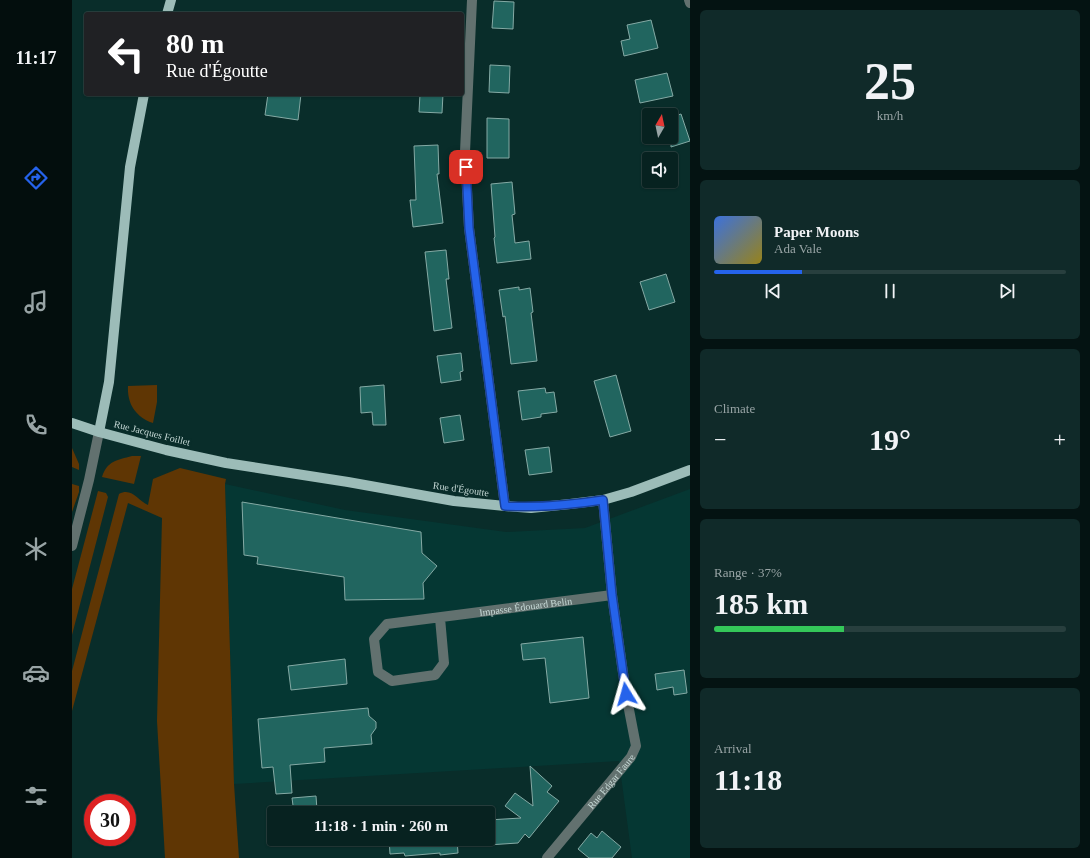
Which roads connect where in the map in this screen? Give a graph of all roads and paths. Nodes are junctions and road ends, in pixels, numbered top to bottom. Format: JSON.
{"nodes":[{"id":1,"x":171,"y":0,"type":"edge"},
{"id":2,"x":472,"y":0,"type":"edge"},
{"id":3,"x":689,"y":0,"type":"edge"},
{"id":4,"x":690,"y":3,"type":"edge"},
{"id":5,"x":168,"y":12,"type":"edge"},
{"id":6,"x":144,"y":96,"type":"edge"},
{"id":7,"x":72,"y":423,"type":"edge"},
{"id":8,"x":99,"y":432,"type":"junction"},
{"id":9,"x":226,"y":463,"type":"joint"},
{"id":10,"x":690,"y":470,"type":"edge"},
{"id":11,"x":603,"y":500,"type":"junction"},
{"id":12,"x":505,"y":506,"type":"junction"},
{"id":13,"x":72,"y":546,"type":"edge"},
{"id":14,"x":612,"y":595,"type":"junction"},
{"id":15,"x":440,"y":618,"type":"junction"},
{"id":16,"x":547,"y":858,"type":"edge"}],
"edges":[{"from":1,"to":5,"type":"main road"},
{"from":2,"to":12,"type":"street"},
{"from":3,"to":4,"type":"street"},
{"from":6,"to":8,"type":"main road"},
{"from":7,"to":8,"type":"main road","name":"Rue Jacques Foillet"},
{"from":8,"to":9,"type":"main road","name":"Rue Jacques Foillet"},
{"from":8,"to":13,"type":"street"},
{"from":9,"to":12,"type":"main road","name":"Rue d'Égoutte"},
{"from":10,"to":11,"type":"main road","name":"Rue d'Égoutte"},
{"from":11,"to":12,"type":"main road","name":"Rue d'Égoutte"},
{"from":11,"to":14,"type":"street","name":"Rue Edgar Faure"},
{"from":14,"to":15,"type":"street","name":"Impasse Édouard Belin"},
{"from":14,"to":16,"type":"street","name":"Rue Edgar Faure"},
{"from":15,"to":15,"type":"street","name":"Impasse Édouard Belin"}]}
